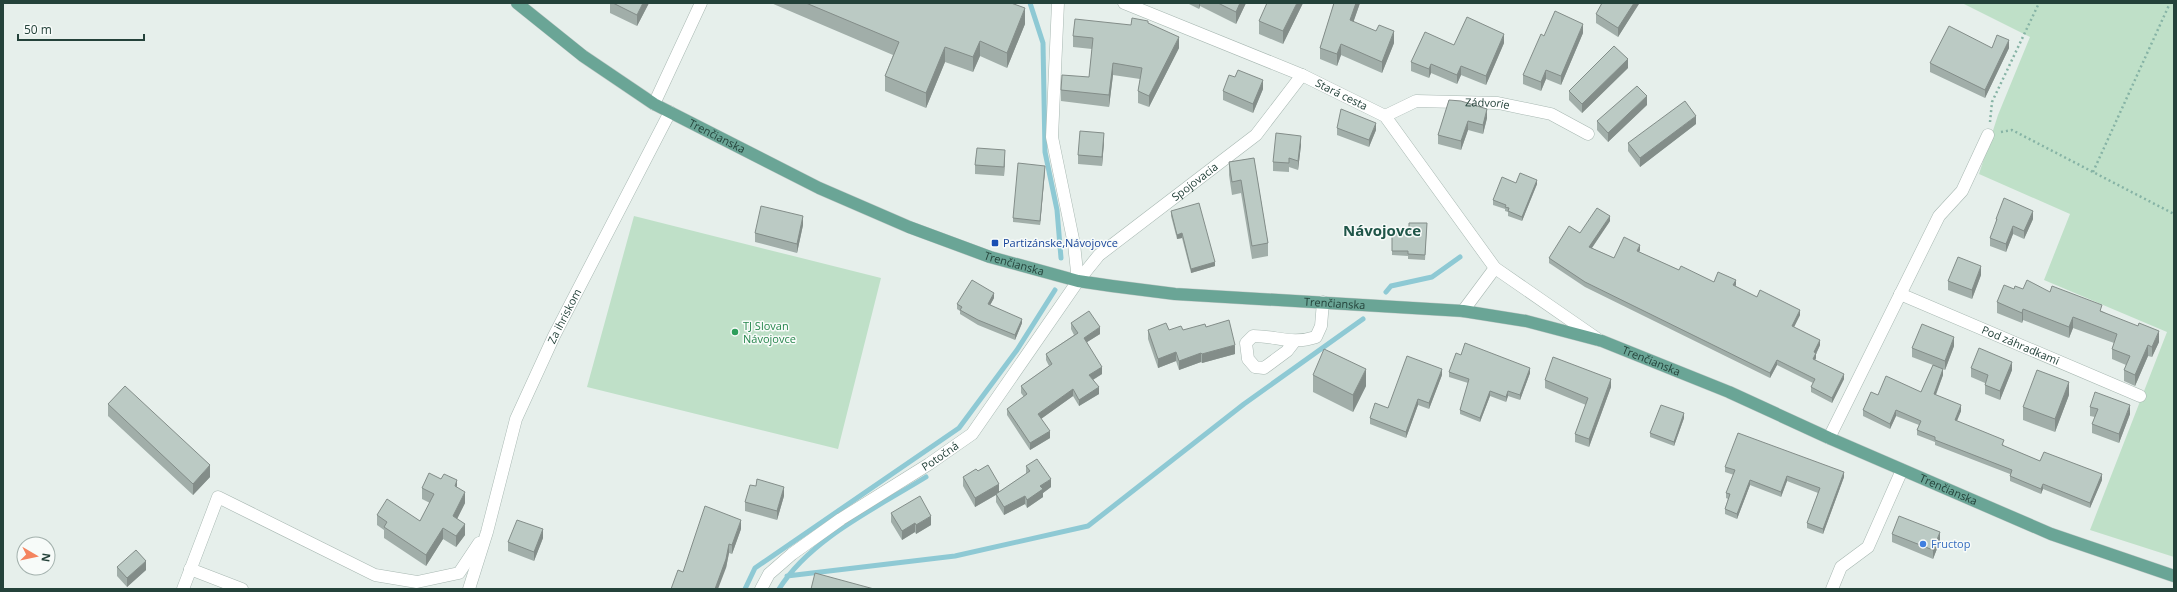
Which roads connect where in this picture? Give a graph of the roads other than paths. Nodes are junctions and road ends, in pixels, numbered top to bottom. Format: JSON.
{"nodes":[{"id":1,"x":517,"y":3,"type":"edge"},
{"id":2,"x":700,"y":3,"type":"edge"},
{"id":3,"x":1058,"y":3,"type":"edge"},
{"id":4,"x":1124,"y":3,"type":"edge"},
{"id":5,"x":1302,"y":75,"type":"junction"},
{"id":6,"x":654,"y":104,"type":"junction"},
{"id":7,"x":670,"y":112,"type":"junction"},
{"id":8,"x":1385,"y":116,"type":"junction"},
{"id":9,"x":1588,"y":134,"type":"dead end"},
{"id":10,"x":1988,"y":135,"type":"road end"},
{"id":11,"x":1495,"y":268,"type":"junction"},
{"id":12,"x":1078,"y":280,"type":"junction"},
{"id":13,"x":1900,"y":294,"type":"junction"},
{"id":14,"x":1323,"y":302,"type":"junction"},
{"id":15,"x":1463,"y":311,"type":"junction"},
{"id":16,"x":1602,"y":341,"type":"junction"},
{"id":17,"x":1294,"y":342,"type":"dead end"},
{"id":18,"x":2140,"y":396,"type":"dead end"},
{"id":19,"x":1829,"y":438,"type":"junction"},
{"id":20,"x":1902,"y":470,"type":"junction"},
{"id":21,"x":487,"y":532,"type":"junction"},
{"id":22,"x":190,"y":569,"type":"junction"},
{"id":23,"x":2174,"y":576,"type":"edge"},
{"id":24,"x":183,"y":589,"type":"edge"},
{"id":25,"x":242,"y":589,"type":"edge"},
{"id":26,"x":469,"y":589,"type":"edge"},
{"id":27,"x":761,"y":589,"type":"edge"},
{"id":28,"x":1832,"y":589,"type":"edge"}],
"edges":[{"from":1,"to":6,"type":"main road","name":"Trenčianska"},
{"from":2,"to":6,"type":"street"},
{"from":3,"to":12,"type":"street"},
{"from":4,"to":5,"type":"street","name":"Stará cesta"},
{"from":5,"to":8,"type":"street","name":"Stará cesta"},
{"from":5,"to":12,"type":"street","name":"Spojovacia"},
{"from":6,"to":7,"type":"main road","name":"Trenčianska"},
{"from":7,"to":12,"type":"main road","name":"Trenčianska"},
{"from":7,"to":21,"type":"street","name":"Za ihriskom"},
{"from":8,"to":9,"type":"street","name":"Zádvorie"},
{"from":8,"to":11,"type":"street","name":"Stará cesta"},
{"from":10,"to":13,"type":"street"},
{"from":11,"to":15,"type":"street"},
{"from":11,"to":16,"type":"street","name":"Stará cesta"},
{"from":12,"to":14,"type":"main road","name":"Trenčianska"},
{"from":12,"to":27,"type":"street","name":"Potočná"},
{"from":13,"to":18,"type":"street","name":"Pod záhradkami"},
{"from":13,"to":19,"type":"street"},
{"from":14,"to":15,"type":"main road","name":"Trenčianska"},
{"from":14,"to":17,"type":"street"},
{"from":15,"to":16,"type":"main road","name":"Trenčianska"},
{"from":16,"to":19,"type":"main road","name":"Trenčianska"},
{"from":19,"to":20,"type":"main road","name":"Trenčianska"},
{"from":20,"to":23,"type":"main road","name":"Trenčianska"},
{"from":20,"to":28,"type":"street"},
{"from":21,"to":22,"type":"street"},
{"from":21,"to":26,"type":"street","name":"Za ihriskom"},
{"from":22,"to":24,"type":"street"},
{"from":22,"to":25,"type":"street"}]}
